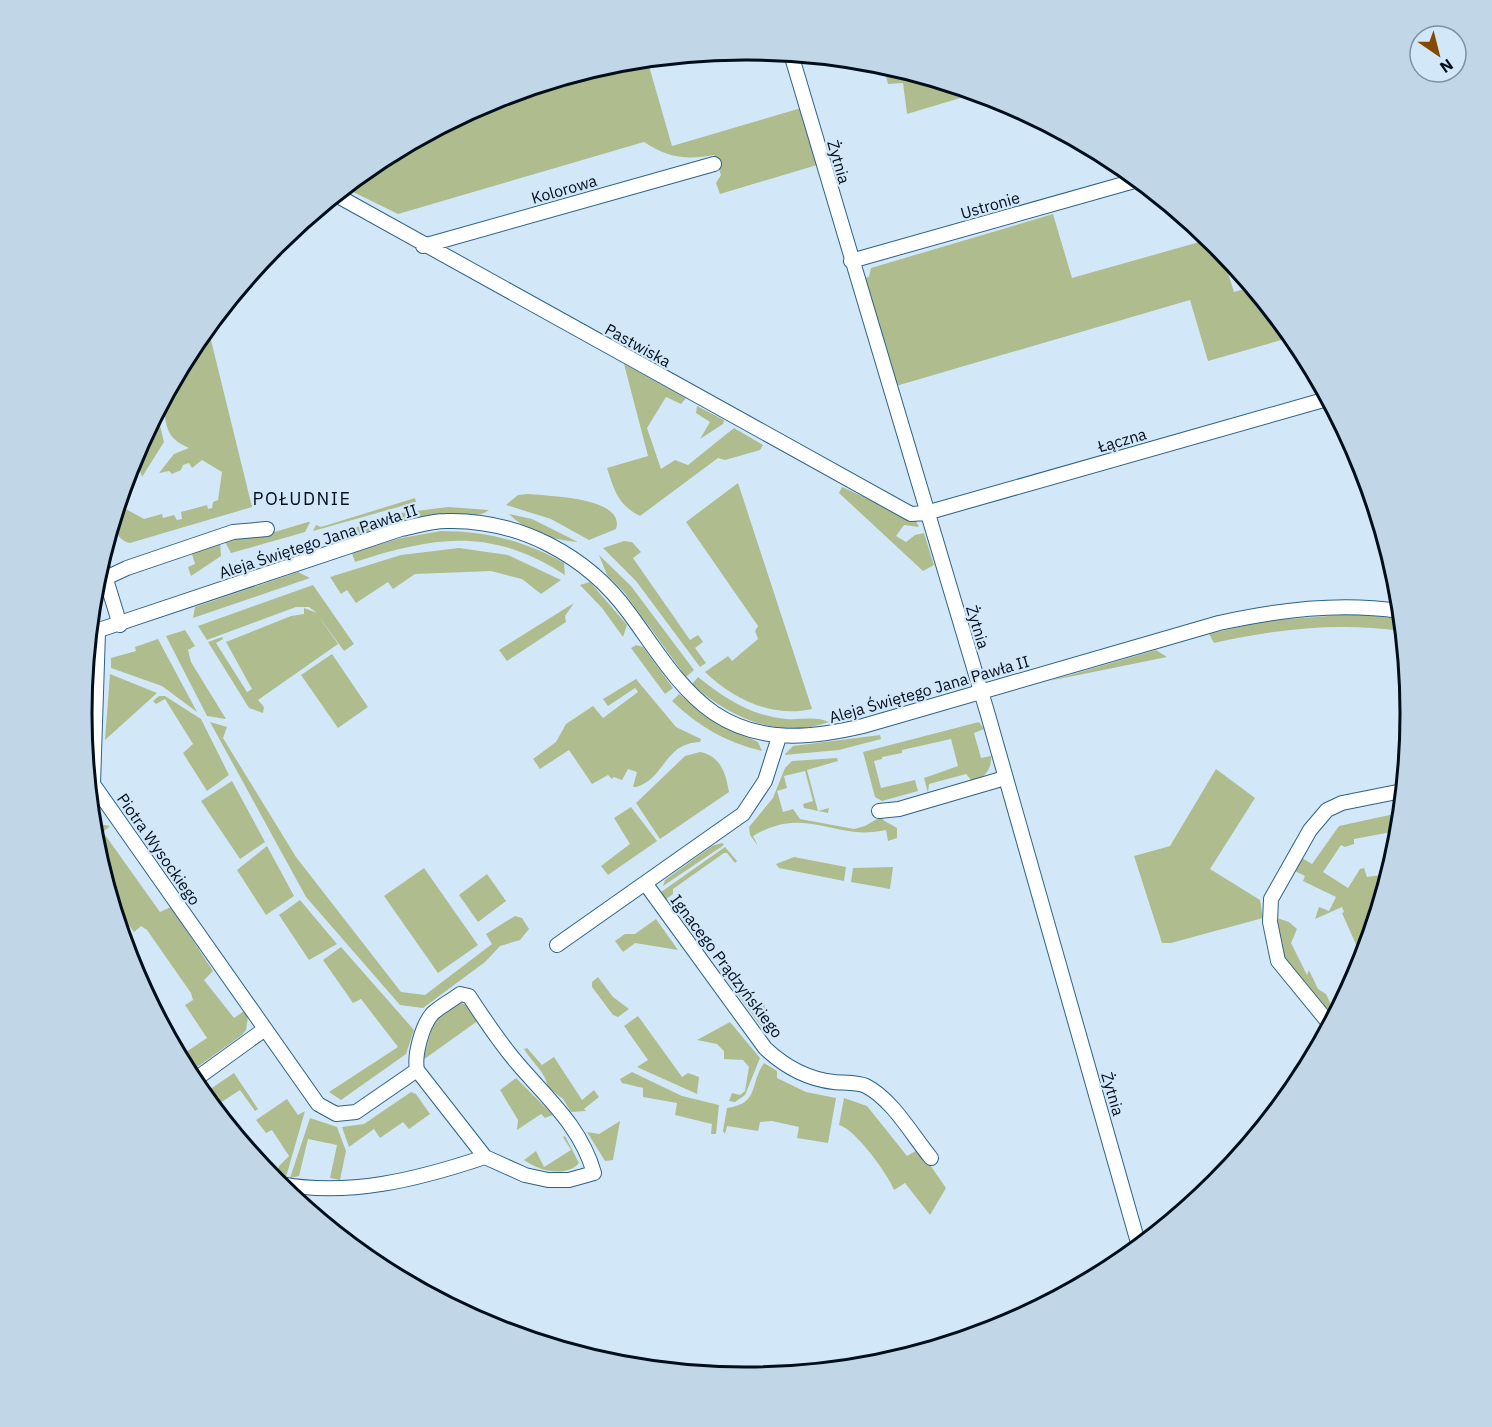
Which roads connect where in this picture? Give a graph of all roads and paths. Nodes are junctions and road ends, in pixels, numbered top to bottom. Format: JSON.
{"nodes":[{"id":1,"x":793,"y":61,"type":"edge"},
{"id":2,"x":714,"y":164,"type":"dead end"},
{"id":3,"x":1127,"y":183,"type":"edge"},
{"id":4,"x":343,"y":199,"type":"edge"},
{"id":5,"x":423,"y":246,"type":"junction"},
{"id":6,"x":851,"y":261,"type":"junction"},
{"id":7,"x":1320,"y":401,"type":"edge"},
{"id":8,"x":926,"y":513,"type":"junction"},
{"id":9,"x":267,"y":529,"type":"dead end"},
{"id":10,"x":107,"y":578,"type":"edge"},
{"id":11,"x":104,"y":590,"type":"edge"},
{"id":12,"x":1391,"y":610,"type":"edge"},
{"id":13,"x":120,"y":625,"type":"junction"},
{"id":14,"x":98,"y":631,"type":"edge"},
{"id":15,"x":981,"y":693,"type":"junction"},
{"id":16,"x":93,"y":699,"type":"edge"},
{"id":17,"x":92,"y":720,"type":"edge"},
{"id":18,"x":779,"y":737,"type":"junction"},
{"id":19,"x":1005,"y":778,"type":"junction"},
{"id":20,"x":1395,"y":792,"type":"edge"},
{"id":21,"x":98,"y":794,"type":"edge"},
{"id":22,"x":879,"y":811,"type":"dead end"},
{"id":23,"x":645,"y":883,"type":"junction"},
{"id":24,"x":557,"y":945,"type":"dead end"},
{"id":25,"x":1324,"y":1017,"type":"edge"},
{"id":26,"x":265,"y":1029,"type":"junction"},
{"id":27,"x":417,"y":1070,"type":"junction"},
{"id":28,"x":202,"y":1075,"type":"edge"},
{"id":29,"x":485,"y":1157,"type":"junction"},
{"id":30,"x":931,"y":1158,"type":"dead end"},
{"id":31,"x":295,"y":1186,"type":"edge"},
{"id":32,"x":1137,"y":1237,"type":"edge"}],
"edges":[{"from":1,"to":6,"type":"street","name":"Żytnia"},
{"from":2,"to":5,"type":"street","name":"Kolorowa"},
{"from":3,"to":6,"type":"street","name":"Ustronie"},
{"from":4,"to":5,"type":"street","name":"Pastwiska"},
{"from":5,"to":8,"type":"street","name":"Pastwiska"},
{"from":6,"to":8,"type":"street","name":"Żytnia"},
{"from":7,"to":8,"type":"street","name":"Łączna"},
{"from":8,"to":15,"type":"street","name":"Żytnia"},
{"from":9,"to":10,"type":"street"},
{"from":11,"to":13,"type":"street"},
{"from":12,"to":15,"type":"street","name":"Aleja Świętego Jana Pawła II"},
{"from":13,"to":14,"type":"street","name":"Aleja Świętego Jana Pawła II"},
{"from":13,"to":18,"type":"street","name":"Aleja Świętego Jana Pawła II"},
{"from":15,"to":18,"type":"street","name":"Aleja Świętego Jana Pawła II"},
{"from":15,"to":19,"type":"street","name":"Żytnia"},
{"from":16,"to":17,"type":"street","name":"Piotra Wysockiego"},
{"from":18,"to":23,"type":"street"},
{"from":19,"to":22,"type":"street"},
{"from":19,"to":32,"type":"street","name":"Żytnia"},
{"from":20,"to":25,"type":"street"},
{"from":21,"to":26,"type":"street","name":"Piotra Wysockiego"},
{"from":23,"to":24,"type":"street"},
{"from":23,"to":30,"type":"street","name":"Ignacego Prądzyńskiego"},
{"from":26,"to":27,"type":"street","name":"Piotra Wysockiego"},
{"from":26,"to":28,"type":"street"},
{"from":27,"to":29,"type":"street"},
{"from":27,"to":29,"type":"street"},
{"from":29,"to":31,"type":"street"}]}
